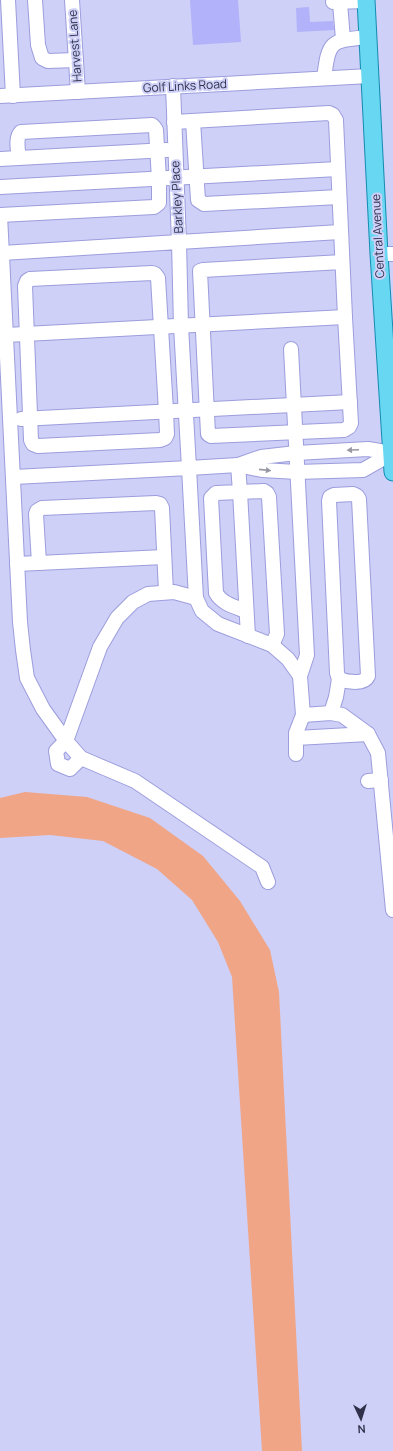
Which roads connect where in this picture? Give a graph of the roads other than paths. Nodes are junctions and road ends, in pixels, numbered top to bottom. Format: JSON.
{"nodes":[{"id":1,"x":8,"y":0,"type":"edge"},
{"id":2,"x":35,"y":0,"type":"edge"},
{"id":3,"x":72,"y":0,"type":"edge"},
{"id":4,"x":336,"y":1,"type":"edge"},
{"id":5,"x":366,"y":1,"type":"edge"},
{"id":6,"x":368,"y":37,"type":"junction"},
{"id":7,"x":343,"y":39,"type":"junction"},
{"id":8,"x":76,"y":60,"type":"junction"},
{"id":9,"x":370,"y":76,"type":"junction"},
{"id":10,"x":324,"y":78,"type":"junction"},
{"id":11,"x":173,"y":86,"type":"junction"},
{"id":12,"x":78,"y":92,"type":"junction"},
{"id":13,"x":7,"y":96,"type":"edge"},
{"id":14,"x":193,"y":121,"type":"junction"},
{"id":15,"x":174,"y":122,"type":"junction"},
{"id":16,"x":175,"y":150,"type":"junction"},
{"id":17,"x":157,"y":151,"type":"junction"},
{"id":18,"x":19,"y":158,"type":"junction"},
{"id":19,"x":0,"y":159,"type":"edge"},
{"id":20,"x":338,"y":169,"type":"junction"},
{"id":21,"x":197,"y":177,"type":"junction"},
{"id":22,"x":176,"y":178,"type":"junction"},
{"id":23,"x":159,"y":179,"type":"junction"},
{"id":24,"x":0,"y":187,"type":"edge"},
{"id":25,"x":339,"y":197,"type":"junction"},
{"id":26,"x":0,"y":215,"type":"edge"},
{"id":27,"x":340,"y":232,"type":"junction"},
{"id":28,"x":179,"y":242,"type":"junction"},
{"id":29,"x":2,"y":253,"type":"junction"},
{"id":30,"x":386,"y":254,"type":"edge"},
{"id":31,"x":342,"y":262,"type":"junction"},
{"id":32,"x":388,"y":296,"type":"edge"},
{"id":33,"x":26,"y":306,"type":"junction"},
{"id":34,"x":4,"y":307,"type":"junction"},
{"id":35,"x":345,"y":317,"type":"junction"},
{"id":36,"x":388,"y":322,"type":"edge"},
{"id":37,"x":202,"y":325,"type":"junction"},
{"id":38,"x":181,"y":326,"type":"junction"},
{"id":39,"x":4,"y":327,"type":"edge"},
{"id":40,"x":161,"y":327,"type":"junction"},
{"id":41,"x":26,"y":334,"type":"junction"},
{"id":42,"x":291,"y":349,"type":"dead end"},
{"id":43,"x":389,"y":349,"type":"edge"},
{"id":44,"x":390,"y":382,"type":"edge"},
{"id":45,"x":29,"y":391,"type":"junction"},
{"id":46,"x":9,"y":392,"type":"junction"},
{"id":47,"x":350,"y":402,"type":"junction"},
{"id":48,"x":294,"y":405,"type":"junction"},
{"id":49,"x":206,"y":409,"type":"junction"},
{"id":50,"x":185,"y":410,"type":"junction"},
{"id":51,"x":391,"y":410,"type":"edge"},
{"id":52,"x":166,"y":411,"type":"junction"},
{"id":53,"x":30,"y":418,"type":"junction"},
{"id":54,"x":10,"y":419,"type":"junction"},
{"id":55,"x":295,"y":433,"type":"junction"},
{"id":56,"x":296,"y":453,"type":"junction"},
{"id":57,"x":392,"y":453,"type":"edge"},
{"id":58,"x":238,"y":465,"type":"junction"},
{"id":59,"x":189,"y":468,"type":"junction"},
{"id":60,"x":297,"y":472,"type":"junction"},
{"id":61,"x":393,"y":472,"type":"edge"},
{"id":62,"x":14,"y":477,"type":"junction"},
{"id":63,"x":240,"y":492,"type":"junction"},
{"id":64,"x":164,"y":557,"type":"junction"},
{"id":65,"x":39,"y":563,"type":"junction"},
{"id":66,"x":17,"y":564,"type":"junction"},
{"id":67,"x":166,"y":592,"type":"junction"},
{"id":68,"x":196,"y":598,"type":"junction"},
{"id":69,"x":246,"y":611,"type":"junction"},
{"id":70,"x":248,"y":636,"type":"junction"},
{"id":71,"x":272,"y":645,"type":"junction"},
{"id":72,"x":300,"y":676,"type":"junction"},
{"id":73,"x":342,"y":680,"type":"junction"},
{"id":74,"x":337,"y":714,"type":"junction"},
{"id":75,"x":303,"y":715,"type":"junction"},
{"id":76,"x":368,"y":734,"type":"junction"},
{"id":77,"x":296,"y":738,"type":"junction"},
{"id":78,"x":66,"y":741,"type":"junction"},
{"id":79,"x":296,"y":754,"type":"dead end"},
{"id":80,"x":81,"y":758,"type":"junction"},
{"id":81,"x":268,"y":882,"type":"dead end"},
{"id":82,"x":393,"y":910,"type":"edge"}],
"edges":[{"from":1,"to":13,"type":"street"},
{"from":2,"to":8,"type":"street"},
{"from":3,"to":8,"type":"street","name":"Harvest Lane"},
{"from":4,"to":5,"type":"street"},
{"from":4,"to":7,"type":"street"},
{"from":5,"to":6,"type":"main road","name":"Central Avenue"},
{"from":6,"to":7,"type":"street"},
{"from":6,"to":9,"type":"main road","name":"Central Avenue"},
{"from":7,"to":10,"type":"street"},
{"from":8,"to":12,"type":"street","name":"Harvest Lane"},
{"from":9,"to":10,"type":"street","name":"Golf Links Road"},
{"from":9,"to":30,"type":"main road","name":"Central Avenue"},
{"from":10,"to":11,"type":"street","name":"Golf Links Road"},
{"from":11,"to":12,"type":"street","name":"Golf Links Road"},
{"from":11,"to":15,"type":"street","name":"Barkley Place"},
{"from":12,"to":13,"type":"street","name":"Golf Links Road"},
{"from":14,"to":15,"type":"street"},
{"from":14,"to":20,"type":"street"},
{"from":14,"to":21,"type":"street"},
{"from":15,"to":16,"type":"street","name":"Barkley Place"},
{"from":16,"to":17,"type":"street"},
{"from":16,"to":22,"type":"street","name":"Barkley Place"},
{"from":17,"to":18,"type":"street"},
{"from":17,"to":18,"type":"street"},
{"from":17,"to":23,"type":"street"},
{"from":18,"to":19,"type":"street"},
{"from":20,"to":21,"type":"street"},
{"from":20,"to":25,"type":"street"},
{"from":21,"to":22,"type":"street"},
{"from":21,"to":25,"type":"street"},
{"from":22,"to":23,"type":"street"},
{"from":22,"to":28,"type":"street","name":"Barkley Place"},
{"from":23,"to":24,"type":"street"},
{"from":23,"to":26,"type":"street"},
{"from":25,"to":27,"type":"street"},
{"from":26,"to":29,"type":"street"},
{"from":27,"to":28,"type":"street","name":"Barkley Place"},
{"from":27,"to":31,"type":"street"},
{"from":28,"to":29,"type":"street"},
{"from":28,"to":38,"type":"street"},
{"from":29,"to":34,"type":"street"},
{"from":30,"to":32,"type":"main road","name":"Central Avenue"},
{"from":31,"to":35,"type":"street"},
{"from":31,"to":37,"type":"street"},
{"from":32,"to":36,"type":"main road","name":"Central Avenue"},
{"from":33,"to":34,"type":"street"},
{"from":33,"to":40,"type":"street"},
{"from":33,"to":41,"type":"street"},
{"from":34,"to":39,"type":"street"},
{"from":35,"to":37,"type":"street"},
{"from":35,"to":47,"type":"street"},
{"from":36,"to":43,"type":"main road","name":"Central Avenue"},
{"from":37,"to":38,"type":"street"},
{"from":37,"to":49,"type":"street"},
{"from":38,"to":40,"type":"street"},
{"from":38,"to":50,"type":"street"},
{"from":39,"to":41,"type":"street"},
{"from":39,"to":46,"type":"street"},
{"from":40,"to":41,"type":"street"},
{"from":40,"to":52,"type":"street"},
{"from":41,"to":45,"type":"street"},
{"from":42,"to":48,"type":"street"},
{"from":43,"to":44,"type":"main road","name":"Central Avenue"},
{"from":44,"to":51,"type":"main road","name":"Central Avenue"},
{"from":45,"to":46,"type":"street"},
{"from":45,"to":53,"type":"street"},
{"from":46,"to":54,"type":"street"},
{"from":47,"to":48,"type":"street"},
{"from":47,"to":55,"type":"street"},
{"from":48,"to":49,"type":"street"},
{"from":48,"to":55,"type":"street"},
{"from":49,"to":50,"type":"street"},
{"from":49,"to":55,"type":"street"},
{"from":50,"to":52,"type":"street"},
{"from":50,"to":59,"type":"street"},
{"from":51,"to":57,"type":"main road","name":"Central Avenue"},
{"from":52,"to":53,"type":"street"},
{"from":52,"to":53,"type":"street"},
{"from":53,"to":54,"type":"street"},
{"from":54,"to":62,"type":"street"},
{"from":55,"to":56,"type":"street"},
{"from":57,"to":56,"type":"street","one_way":true},
{"from":56,"to":58,"type":"street"},
{"from":56,"to":60,"type":"street"},
{"from":57,"to":60,"type":"street"},
{"from":57,"to":61,"type":"main road","name":"Central Avenue"},
{"from":58,"to":59,"type":"street"},
{"from":58,"to":60,"type":"street","one_way":true},
{"from":58,"to":63,"type":"street"},
{"from":59,"to":62,"type":"street"},
{"from":59,"to":68,"type":"street"},
{"from":60,"to":72,"type":"street"},
{"from":62,"to":66,"type":"street"},
{"from":63,"to":69,"type":"street"},
{"from":63,"to":69,"type":"street"},
{"from":63,"to":71,"type":"street"},
{"from":64,"to":65,"type":"street"},
{"from":64,"to":65,"type":"street"},
{"from":64,"to":67,"type":"street"},
{"from":65,"to":66,"type":"street"},
{"from":66,"to":78,"type":"street"},
{"from":67,"to":68,"type":"street"},
{"from":67,"to":78,"type":"street"},
{"from":68,"to":70,"type":"street"},
{"from":69,"to":70,"type":"street"},
{"from":70,"to":71,"type":"street"},
{"from":71,"to":72,"type":"street"},
{"from":72,"to":75,"type":"street"},
{"from":73,"to":73,"type":"street"},
{"from":73,"to":74,"type":"street"},
{"from":74,"to":75,"type":"street"},
{"from":74,"to":76,"type":"street"},
{"from":75,"to":77,"type":"street"},
{"from":76,"to":77,"type":"street"},
{"from":76,"to":82,"type":"street"},
{"from":77,"to":79,"type":"street"},
{"from":78,"to":80,"type":"street"},
{"from":78,"to":80,"type":"street"},
{"from":80,"to":81,"type":"street"}]}
